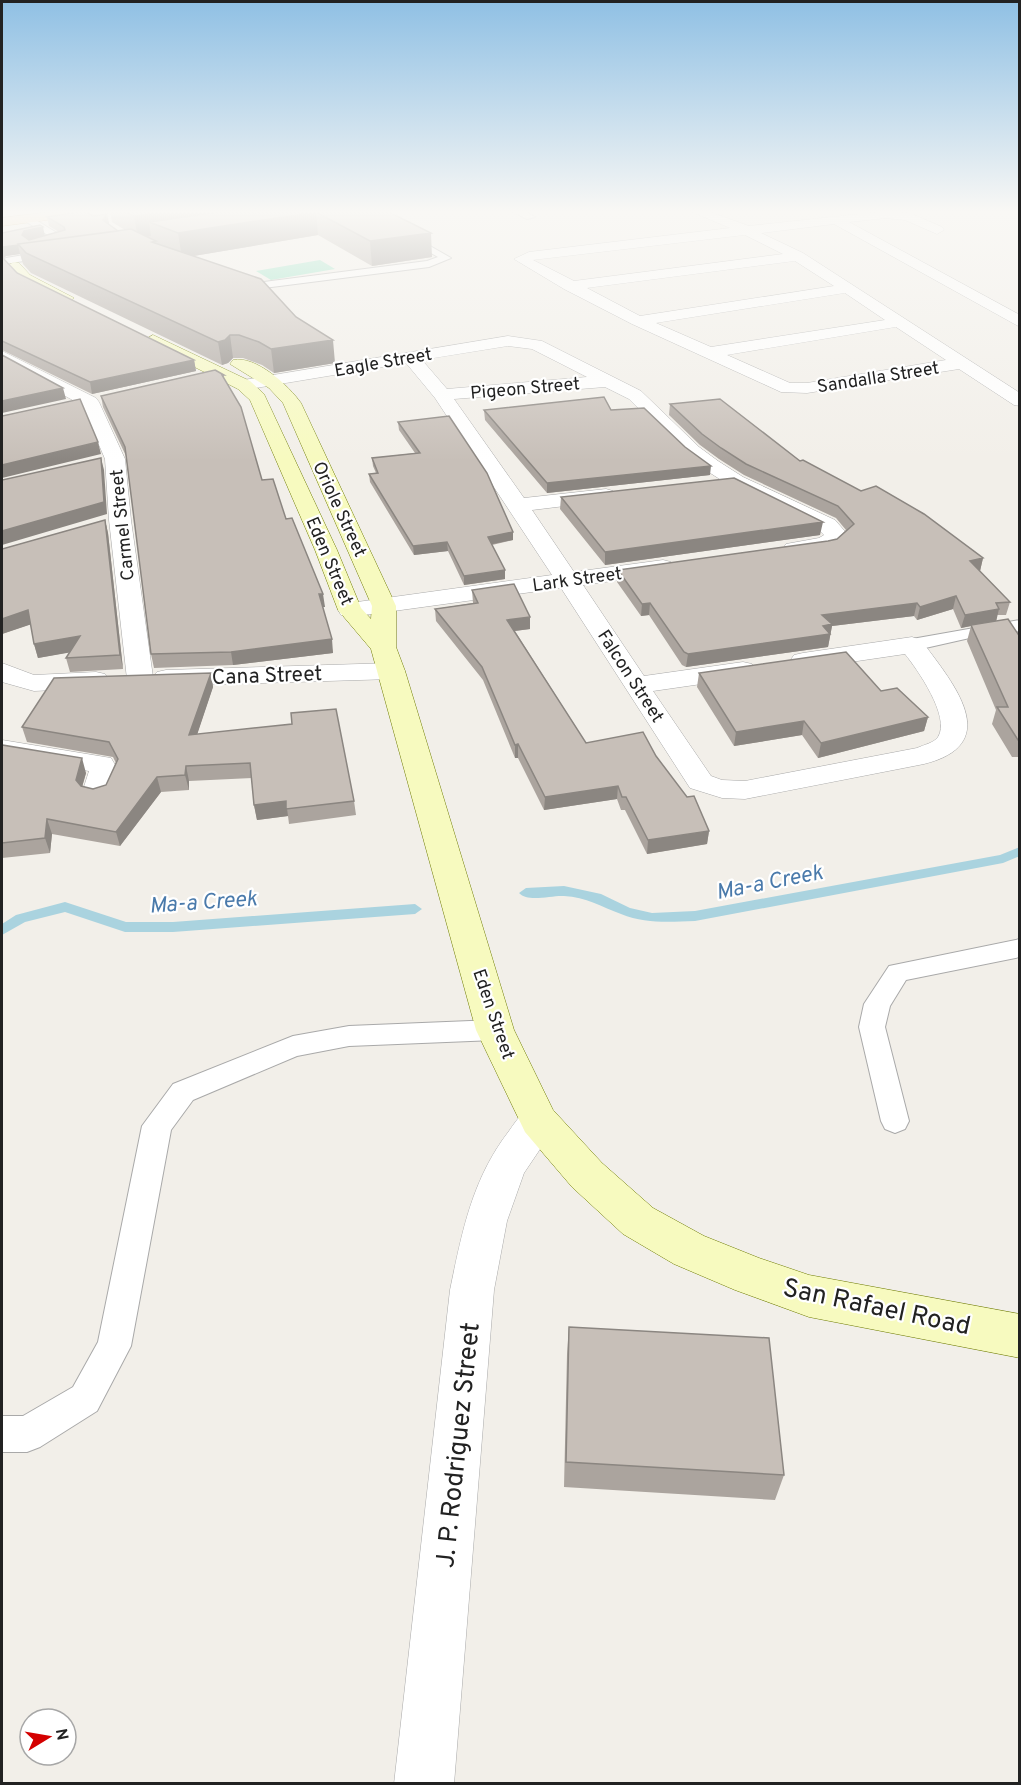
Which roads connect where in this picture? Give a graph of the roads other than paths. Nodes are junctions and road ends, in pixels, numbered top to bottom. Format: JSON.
{"nodes":[{"id":1,"x":585,"y":294,"type":"edge"},
{"id":2,"x":808,"y":294,"type":"edge"},
{"id":3,"x":858,"y":294,"type":"edge"},
{"id":4,"x":970,"y":294,"type":"edge"},
{"id":5,"x":638,"y":321,"type":"junction"},
{"id":6,"x":900,"y":322,"type":"junction"},
{"id":7,"x":1020,"y":322,"type":"edge"},
{"id":8,"x":137,"y":332,"type":"edge"},
{"id":9,"x":707,"y":353,"type":"junction"},
{"id":10,"x":2,"y":356,"type":"edge"},
{"id":11,"x":411,"y":358,"type":"junction"},
{"id":12,"x":962,"y":363,"type":"junction"},
{"id":13,"x":222,"y":365,"type":"junction"},
{"id":14,"x":10,"y":366,"type":"edge"},
{"id":15,"x":245,"y":376,"type":"junction"},
{"id":16,"x":188,"y":380,"type":"edge"},
{"id":17,"x":272,"y":381,"type":"junction"},
{"id":18,"x":608,"y":381,"type":"junction"},
{"id":19,"x":442,"y":395,"type":"junction"},
{"id":20,"x":101,"y":400,"type":"junction"},
{"id":21,"x":1020,"y":401,"type":"edge"},
{"id":22,"x":68,"y":407,"type":"edge"},
{"id":23,"x":115,"y":459,"type":"junction"},
{"id":24,"x":92,"y":464,"type":"edge"},
{"id":25,"x":736,"y":481,"type":"junction"},
{"id":26,"x":702,"y":485,"type":"edge"},
{"id":27,"x":621,"y":494,"type":"edge"},
{"id":28,"x":518,"y":505,"type":"junction"},
{"id":29,"x":120,"y":520,"type":"junction"},
{"id":30,"x":98,"y":526,"type":"edge"},
{"id":31,"x":770,"y":552,"type":"edge"},
{"id":32,"x":681,"y":564,"type":"edge"},
{"id":33,"x":568,"y":580,"type":"junction"},
{"id":34,"x":384,"y":606,"type":"junction"},
{"id":35,"x":350,"y":610,"type":"junction"},
{"id":36,"x":1020,"y":625,"type":"edge"},
{"id":37,"x":912,"y":645,"type":"junction"},
{"id":38,"x":387,"y":659,"type":"junction"},
{"id":39,"x":2,"y":671,"type":"edge"},
{"id":40,"x":140,"y":679,"type":"junction"},
{"id":41,"x":38,"y":682,"type":"junction"},
{"id":42,"x":636,"y":685,"type":"junction"},
{"id":43,"x":2,"y":702,"type":"edge"},
{"id":44,"x":2,"y":749,"type":"edge"},
{"id":45,"x":97,"y":793,"type":"edge"},
{"id":46,"x":1020,"y":948,"type":"edge"},
{"id":47,"x":495,"y":1030,"type":"junction"},
{"id":48,"x":895,"y":1120,"type":"dead end"},
{"id":49,"x":539,"y":1121,"type":"junction"},
{"id":50,"x":1020,"y":1336,"type":"edge"},
{"id":51,"x":2,"y":1434,"type":"edge"},
{"id":52,"x":424,"y":1784,"type":"edge"}],
"edges":[{"from":1,"to":5,"type":"street"},
{"from":2,"to":5,"type":"street"},
{"from":3,"to":6,"type":"street"},
{"from":4,"to":7,"type":"street"},
{"from":5,"to":9,"type":"street"},
{"from":6,"to":9,"type":"street"},
{"from":6,"to":12,"type":"street"},
{"from":8,"to":13,"type":"main road","name":"Eden Street"},
{"from":9,"to":12,"type":"street","name":"Sandalla Street"},
{"from":10,"to":14,"type":"street"},
{"from":11,"to":17,"type":"street","name":"Eagle Street"},
{"from":11,"to":18,"type":"street","name":"Eagle Street"},
{"from":11,"to":19,"type":"street","name":"Falcon Street"},
{"from":12,"to":21,"type":"street"},
{"from":13,"to":15,"type":"main road","name":"Eden Street"},
{"from":13,"to":16,"type":"street"},
{"from":14,"to":20,"type":"street"},
{"from":15,"to":17,"type":"street","name":"Eagle Street"},
{"from":15,"to":35,"type":"main road","name":"Eden Street"},
{"from":17,"to":34,"type":"main road","name":"Oriole Street"},
{"from":18,"to":19,"type":"street","name":"Pigeon Street"},
{"from":18,"to":25,"type":"street"},
{"from":19,"to":28,"type":"street","name":"Falcon Street"},
{"from":20,"to":22,"type":"street"},
{"from":20,"to":23,"type":"street","name":"Carmel Street"},
{"from":23,"to":24,"type":"street"},
{"from":23,"to":29,"type":"street","name":"Carmel Street"},
{"from":25,"to":26,"type":"street"},
{"from":25,"to":31,"type":"street"},
{"from":27,"to":28,"type":"street"},
{"from":28,"to":33,"type":"street","name":"Falcon Street"},
{"from":29,"to":30,"type":"street"},
{"from":29,"to":40,"type":"street","name":"Carmel Street"},
{"from":32,"to":33,"type":"street","name":"Lark Street"},
{"from":33,"to":34,"type":"street","name":"Lark Street"},
{"from":33,"to":42,"type":"street","name":"Falcon Street"},
{"from":34,"to":35,"type":"street","name":"Lark Street"},
{"from":34,"to":38,"type":"main road","name":"Oriole Street"},
{"from":35,"to":38,"type":"main road","name":"Eden Street"},
{"from":36,"to":37,"type":"lane"},
{"from":37,"to":42,"type":"street"},
{"from":37,"to":42,"type":"street","name":"Falcon Street"},
{"from":38,"to":40,"type":"street","name":"Cana Street"},
{"from":38,"to":47,"type":"main road","name":"Eden Street"},
{"from":39,"to":41,"type":"street","name":"Cana Street"},
{"from":40,"to":41,"type":"street","name":"Cana Street"},
{"from":41,"to":43,"type":"street"},
{"from":44,"to":45,"type":"street"},
{"from":46,"to":48,"type":"lane"},
{"from":47,"to":49,"type":"main road","name":"Eden Street"},
{"from":47,"to":51,"type":"lane"},
{"from":49,"to":50,"type":"main road","name":"San Rafael Road"},
{"from":49,"to":52,"type":"street","name":"J. P. Rodriguez Street"}]}
